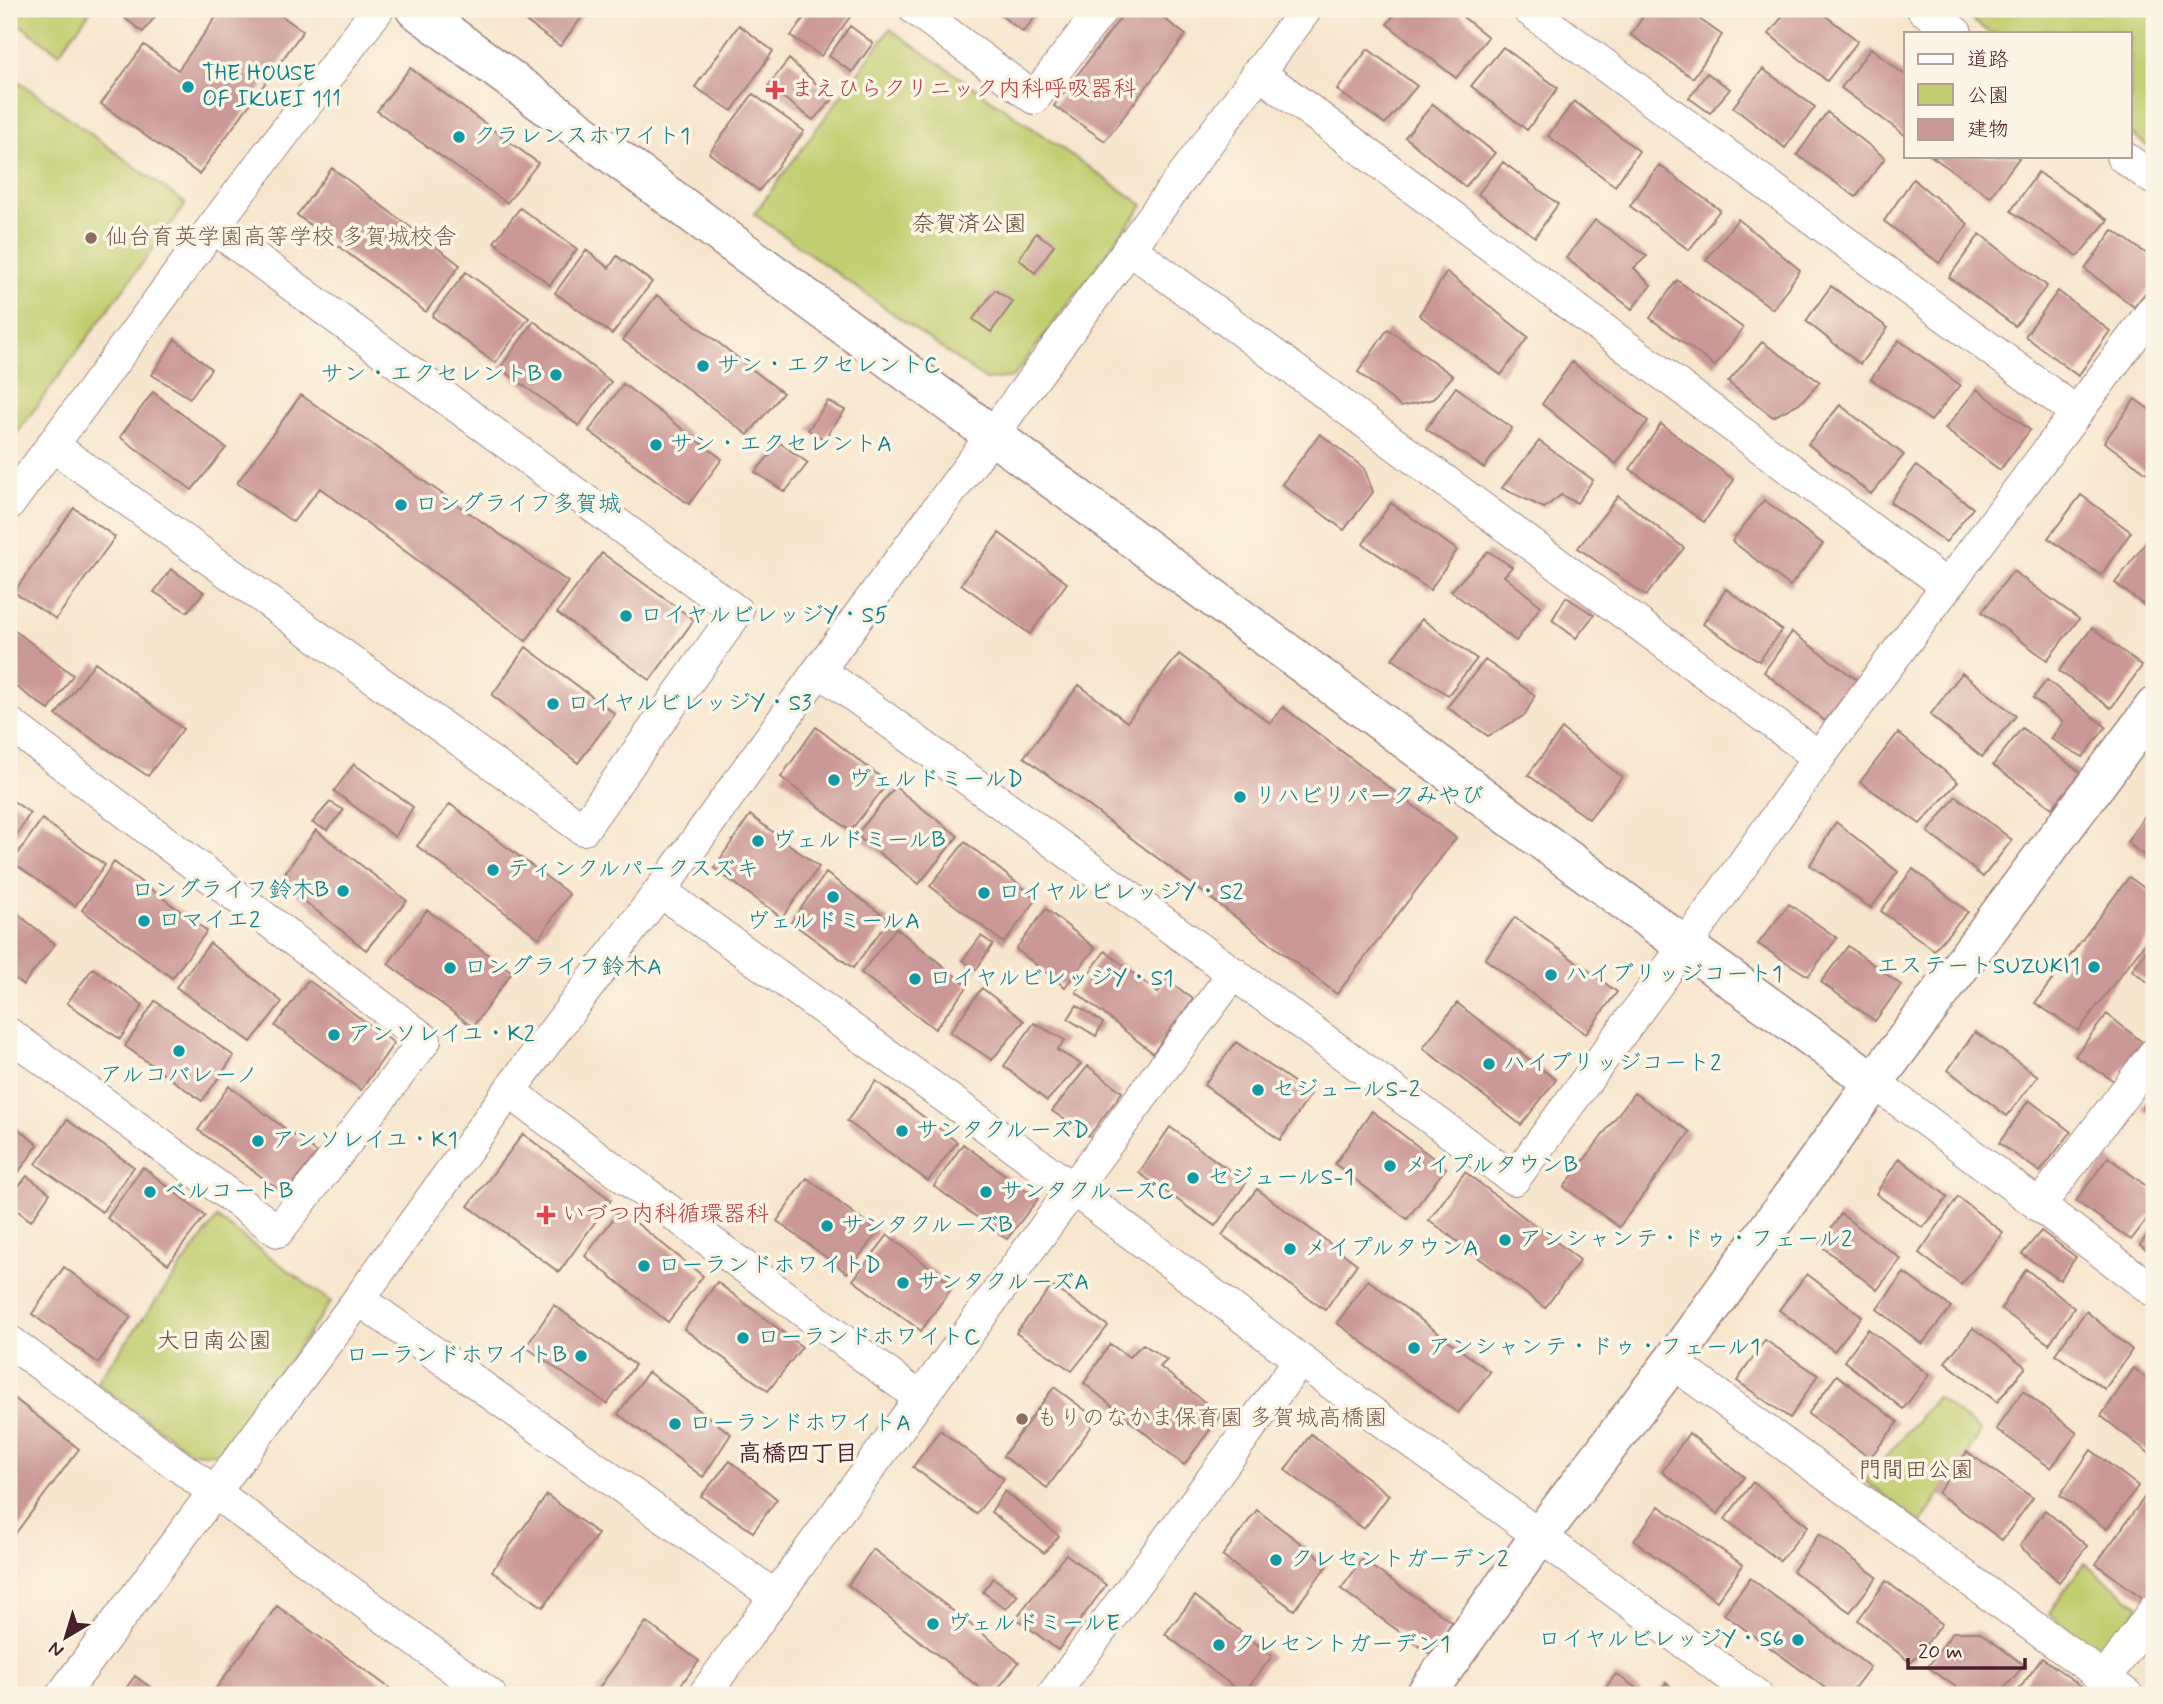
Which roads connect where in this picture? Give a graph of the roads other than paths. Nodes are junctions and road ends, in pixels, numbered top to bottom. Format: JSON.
{"nodes":[{"id":1,"x":378,"y":9,"type":"edge"},
{"id":2,"x":415,"y":9,"type":"edge"},
{"id":3,"x":915,"y":9,"type":"edge"},
{"id":4,"x":1102,"y":9,"type":"edge"},
{"id":5,"x":1306,"y":9,"type":"edge"},
{"id":6,"x":1528,"y":9,"type":"edge"},
{"id":7,"x":1923,"y":9,"type":"edge"},
{"id":8,"x":1955,"y":32,"type":"edge"},
{"id":9,"x":1258,"y":72,"type":"junction"},
{"id":10,"x":2125,"y":158,"type":"edge"},
{"id":11,"x":2154,"y":179,"type":"edge"},
{"id":12,"x":213,"y":227,"type":"junction"},
{"id":13,"x":1129,"y":248,"type":"junction"},
{"id":14,"x":2154,"y":309,"type":"edge"},
{"id":15,"x":2076,"y":412,"type":"junction"},
{"id":16,"x":994,"y":434,"type":"junction"},
{"id":17,"x":52,"y":444,"type":"junction"},
{"id":18,"x":9,"y":504,"type":"edge"},
{"id":19,"x":1947,"y":586,"type":"junction"},
{"id":20,"x":819,"y":670,"type":"junction"},
{"id":21,"x":2154,"y":707,"type":"edge"},
{"id":22,"x":9,"y":723,"type":"edge"},
{"id":23,"x":1819,"y":757,"type":"junction"},
{"id":24,"x":660,"y":891,"type":"junction"},
{"id":25,"x":1685,"y":946,"type":"junction"},
{"id":26,"x":1234,"y":973,"type":"junction"},
{"id":27,"x":9,"y":1034,"type":"edge"},
{"id":28,"x":2154,"y":1054,"type":"edge"},
{"id":29,"x":1874,"y":1082,"type":"junction"},
{"id":30,"x":509,"y":1090,"type":"junction"},
{"id":31,"x":1073,"y":1189,"type":"junction"},
{"id":32,"x":2039,"y":1206,"type":"junction"},
{"id":33,"x":2154,"y":1291,"type":"edge"},
{"id":34,"x":359,"y":1299,"type":"junction"},
{"id":35,"x":9,"y":1341,"type":"edge"},
{"id":36,"x":1300,"y":1360,"type":"junction"},
{"id":37,"x":1672,"y":1362,"type":"junction"},
{"id":38,"x":920,"y":1398,"type":"junction"},
{"id":39,"x":213,"y":1492,"type":"junction"},
{"id":40,"x":1539,"y":1537,"type":"junction"},
{"id":41,"x":776,"y":1597,"type":"junction"},
{"id":42,"x":2154,"y":1611,"type":"edge"},
{"id":43,"x":2116,"y":1687,"type":"edge"},
{"id":44,"x":62,"y":1695,"type":"edge"},
{"id":45,"x":490,"y":1695,"type":"edge"},
{"id":46,"x":704,"y":1695,"type":"edge"},
{"id":47,"x":1053,"y":1695,"type":"edge"},
{"id":48,"x":1425,"y":1695,"type":"edge"},
{"id":49,"x":1756,"y":1695,"type":"edge"}],
"edges":[{"from":1,"to":12,"type":"street"},
{"from":2,"to":16,"type":"street"},
{"from":3,"to":4,"type":"street"},
{"from":5,"to":9,"type":"street"},
{"from":6,"to":15,"type":"street"},
{"from":7,"to":8,"type":"street"},
{"from":9,"to":13,"type":"street"},
{"from":9,"to":19,"type":"street"},
{"from":10,"to":11,"type":"street"},
{"from":12,"to":17,"type":"street"},
{"from":12,"to":17,"type":"street"},
{"from":13,"to":16,"type":"street"},
{"from":13,"to":23,"type":"street"},
{"from":14,"to":15,"type":"street"},
{"from":15,"to":19,"type":"street"},
{"from":16,"to":20,"type":"street"},
{"from":16,"to":25,"type":"street"},
{"from":17,"to":18,"type":"street"},
{"from":19,"to":23,"type":"street"},
{"from":20,"to":24,"type":"street"},
{"from":20,"to":26,"type":"street"},
{"from":21,"to":29,"type":"street"},
{"from":22,"to":27,"type":"street"},
{"from":23,"to":25,"type":"street"},
{"from":24,"to":30,"type":"street"},
{"from":24,"to":31,"type":"street"},
{"from":25,"to":26,"type":"street"},
{"from":25,"to":29,"type":"street"},
{"from":26,"to":31,"type":"street"},
{"from":28,"to":32,"type":"street"},
{"from":29,"to":32,"type":"street"},
{"from":29,"to":37,"type":"street"},
{"from":30,"to":34,"type":"street"},
{"from":30,"to":38,"type":"street"},
{"from":31,"to":36,"type":"street"},
{"from":31,"to":38,"type":"street"},
{"from":32,"to":33,"type":"street"},
{"from":34,"to":39,"type":"street"},
{"from":34,"to":41,"type":"street"},
{"from":35,"to":39,"type":"street"},
{"from":36,"to":40,"type":"street"},
{"from":36,"to":47,"type":"street"},
{"from":37,"to":40,"type":"street"},
{"from":37,"to":43,"type":"street"},
{"from":38,"to":41,"type":"street"},
{"from":39,"to":44,"type":"street"},
{"from":39,"to":45,"type":"street"},
{"from":40,"to":48,"type":"street"},
{"from":40,"to":49,"type":"street"},
{"from":41,"to":46,"type":"street"},
{"from":42,"to":43,"type":"street"}]}
